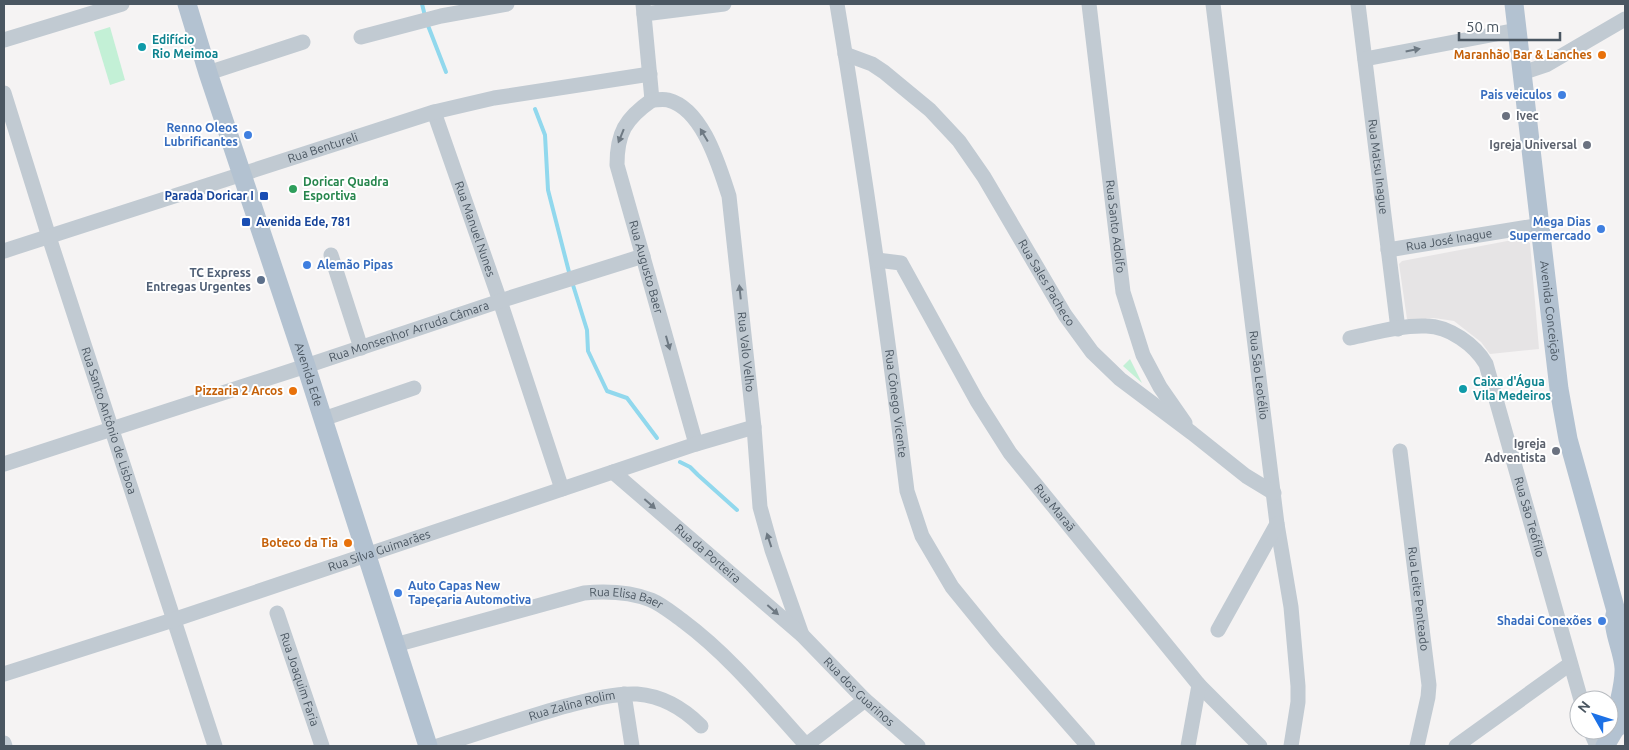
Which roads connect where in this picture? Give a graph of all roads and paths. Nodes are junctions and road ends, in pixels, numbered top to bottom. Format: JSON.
{"nodes":[{"id":1,"x":122,"y":4,"type":"edge"},
{"id":2,"x":187,"y":4,"type":"edge"},
{"id":3,"x":507,"y":4,"type":"edge"},
{"id":4,"x":724,"y":4,"type":"edge"},
{"id":5,"x":837,"y":4,"type":"edge"},
{"id":6,"x":1089,"y":4,"type":"edge"},
{"id":7,"x":1213,"y":4,"type":"edge"},
{"id":8,"x":1358,"y":4,"type":"edge"},
{"id":9,"x":1514,"y":4,"type":"edge"},
{"id":10,"x":644,"y":9,"type":"edge"},
{"id":11,"x":1625,"y":19,"type":"edge"},
{"id":12,"x":1517,"y":30,"type":"junction"},
{"id":13,"x":361,"y":37,"type":"dead end"},
{"id":14,"x":4,"y":40,"type":"edge"},
{"id":15,"x":303,"y":42,"type":"dead end"},
{"id":16,"x":845,"y":54,"type":"junction"},
{"id":17,"x":1365,"y":60,"type":"junction"},
{"id":18,"x":208,"y":73,"type":"junction"},
{"id":19,"x":1522,"y":73,"type":"junction"},
{"id":20,"x":650,"y":74,"type":"junction"},
{"id":21,"x":4,"y":93,"type":"edge"},
{"id":22,"x":652,"y":100,"type":"junction"},
{"id":23,"x":434,"y":112,"type":"junction"},
{"id":24,"x":241,"y":174,"type":"junction"},
{"id":25,"x":1541,"y":225,"type":"junction"},
{"id":26,"x":49,"y":237,"type":"junction"},
{"id":27,"x":1388,"y":250,"type":"junction"},
{"id":28,"x":4,"y":251,"type":"edge"},
{"id":29,"x":330,"y":255,"type":"dead end"},
{"id":30,"x":643,"y":256,"type":"junction"},
{"id":31,"x":876,"y":260,"type":"junction"},
{"id":32,"x":500,"y":301,"type":"junction"},
{"id":33,"x":1398,"y":329,"type":"junction"},
{"id":34,"x":1350,"y":338,"type":"dead end"},
{"id":35,"x":361,"y":348,"type":"junction"},
{"id":36,"x":306,"y":366,"type":"junction"},
{"id":37,"x":414,"y":388,"type":"dead end"},
{"id":38,"x":323,"y":418,"type":"junction"},
{"id":39,"x":111,"y":428,"type":"junction"},
{"id":40,"x":754,"y":428,"type":"junction"},
{"id":41,"x":1192,"y":433,"type":"junction"},
{"id":42,"x":696,"y":444,"type":"junction"},
{"id":43,"x":1400,"y":451,"type":"dead end"},
{"id":44,"x":4,"y":464,"type":"edge"},
{"id":45,"x":613,"y":472,"type":"junction"},
{"id":46,"x":562,"y":489,"type":"junction"},
{"id":47,"x":1274,"y":493,"type":"junction"},
{"id":48,"x":1277,"y":524,"type":"junction"},
{"id":49,"x":366,"y":555,"type":"junction"},
{"id":50,"x":277,"y":613,"type":"dead end"},
{"id":51,"x":1620,"y":615,"type":"edge"},
{"id":52,"x":173,"y":620,"type":"junction"},
{"id":53,"x":1218,"y":630,"type":"dead end"},
{"id":54,"x":802,"y":636,"type":"junction"},
{"id":55,"x":395,"y":645,"type":"junction"},
{"id":56,"x":1623,"y":650,"type":"edge"},
{"id":57,"x":1570,"y":664,"type":"junction"},
{"id":58,"x":4,"y":674,"type":"edge"},
{"id":59,"x":1199,"y":685,"type":"junction"},
{"id":60,"x":1578,"y":690,"type":"edge"},
{"id":61,"x":624,"y":694,"type":"junction"},
{"id":62,"x":1623,"y":695,"type":"edge"},
{"id":63,"x":866,"y":700,"type":"junction"},
{"id":64,"x":1620,"y":725,"type":"edge"},
{"id":65,"x":701,"y":726,"type":"dead end"},
{"id":66,"x":215,"y":746,"type":"edge"},
{"id":67,"x":322,"y":746,"type":"edge"},
{"id":68,"x":428,"y":746,"type":"edge"},
{"id":69,"x":438,"y":746,"type":"edge"},
{"id":70,"x":632,"y":746,"type":"edge"},
{"id":71,"x":805,"y":746,"type":"edge"},
{"id":72,"x":918,"y":746,"type":"edge"},
{"id":73,"x":1088,"y":746,"type":"edge"},
{"id":74,"x":1188,"y":746,"type":"edge"},
{"id":75,"x":1260,"y":746,"type":"edge"},
{"id":76,"x":1291,"y":746,"type":"edge"},
{"id":77,"x":1417,"y":746,"type":"edge"},
{"id":78,"x":1456,"y":746,"type":"edge"},
{"id":79,"x":1605,"y":746,"type":"edge"}],
"edges":[{"from":1,"to":14,"type":"street"},
{"from":2,"to":18,"type":"main road","name":"Avenida Ede"},
{"from":3,"to":13,"type":"street"},
{"from":4,"to":10,"type":"street"},
{"from":5,"to":16,"type":"street","name":"Rua Cônego Vicente"},
{"from":6,"to":41,"type":"street","name":"Rua Santo Adolfo"},
{"from":7,"to":47,"type":"street","name":"Rua São Leotélio"},
{"from":8,"to":17,"type":"street","name":"Rua Matsu Inague"},
{"from":9,"to":12,"type":"main road","name":"Avenida Conceição"},
{"from":10,"to":20,"type":"street"},
{"from":11,"to":19,"type":"street"},
{"from":17,"to":12,"type":"street","one_way":true},
{"from":12,"to":19,"type":"main road","name":"Avenida Conceição"},
{"from":15,"to":18,"type":"street"},
{"from":16,"to":31,"type":"street","name":"Rua Cônego Vicente"},
{"from":16,"to":41,"type":"street","name":"Rua Sales Pacheco"},
{"from":17,"to":27,"type":"street","name":"Rua Matsu Inague"},
{"from":18,"to":24,"type":"main road","name":"Avenida Ede"},
{"from":19,"to":25,"type":"main road","name":"Avenida Conceição"},
{"from":20,"to":22,"type":"street"},
{"from":20,"to":23,"type":"street","name":"Rua Bentureli"},
{"from":21,"to":26,"type":"street","name":"Rua Santo Antônio de Lisboa"},
{"from":22,"to":30,"type":"street","name":"Rua Augusto Baer","one_way":true},
{"from":40,"to":22,"type":"street","name":"Rua Valo Velho","one_way":true},
{"from":23,"to":24,"type":"street","name":"Rua Bentureli"},
{"from":23,"to":32,"type":"street","name":"Rua Manuel Nunes"},
{"from":24,"to":26,"type":"street","name":"Rua Bentureli"},
{"from":24,"to":36,"type":"main road","name":"Avenida Ede"},
{"from":25,"to":27,"type":"street","name":"Rua José Inague"},
{"from":25,"to":51,"type":"main road","name":"Avenida Conceição"},
{"from":26,"to":28,"type":"street","name":"Rua Bentureli"},
{"from":26,"to":39,"type":"street","name":"Rua Santo Antônio de Lisboa"},
{"from":27,"to":33,"type":"street","name":"Rua Matsu Inague"},
{"from":29,"to":35,"type":"street"},
{"from":30,"to":32,"type":"street","name":"Rua Monsenhor Arruda Câmara"},
{"from":30,"to":42,"type":"street","name":"Rua Augusto Baer","one_way":true},
{"from":31,"to":59,"type":"street","name":"Rua Maraã"},
{"from":31,"to":73,"type":"street","name":"Rua Cônego Vicente"},
{"from":32,"to":35,"type":"street","name":"Rua Monsenhor Arruda Câmara"},
{"from":32,"to":46,"type":"street","name":"Rua Manuel Nunes"},
{"from":33,"to":34,"type":"street","name":"Rua São Teófilo"},
{"from":33,"to":57,"type":"street","name":"Rua São Teófilo"},
{"from":35,"to":36,"type":"street","name":"Rua Monsenhor Arruda Câmara"},
{"from":36,"to":38,"type":"main road","name":"Avenida Ede"},
{"from":36,"to":39,"type":"street","name":"Rua Monsenhor Arruda Câmara"},
{"from":37,"to":38,"type":"street"},
{"from":38,"to":49,"type":"main road","name":"Avenida Ede"},
{"from":39,"to":44,"type":"street","name":"Rua Monsenhor Arruda Câmara"},
{"from":39,"to":52,"type":"street","name":"Rua Santo Antônio de Lisboa"},
{"from":40,"to":42,"type":"street","name":"Rua Silva Guimarães"},
{"from":54,"to":40,"type":"street","name":"Rua Valo Velho","one_way":true},
{"from":41,"to":47,"type":"street","name":"Rua Sales Pacheco"},
{"from":42,"to":45,"type":"street","name":"Rua Silva Guimarães"},
{"from":43,"to":77,"type":"street","name":"Rua Leite Penteado"},
{"from":45,"to":46,"type":"street","name":"Rua Silva Guimarães"},
{"from":45,"to":54,"type":"street","name":"Rua da Porteira","one_way":true},
{"from":46,"to":49,"type":"street","name":"Rua Silva Guimarães"},
{"from":47,"to":48,"type":"street","name":"Rua São Leotélio"},
{"from":48,"to":53,"type":"street"},
{"from":48,"to":76,"type":"street","name":"Rua São Leotélio"},
{"from":49,"to":52,"type":"street","name":"Rua Silva Guimarães"},
{"from":49,"to":55,"type":"main road","name":"Avenida Ede"},
{"from":50,"to":67,"type":"street","name":"Rua Joaquim Faria"},
{"from":51,"to":56,"type":"main road","name":"Avenida Conceição"},
{"from":52,"to":58,"type":"street","name":"Rua Silva Guimarães"},
{"from":52,"to":66,"type":"street","name":"Rua Santo Antônio de Lisboa"},
{"from":54,"to":63,"type":"street","name":"Rua dos Guarinos"},
{"from":55,"to":68,"type":"main road","name":"Avenida Ede"},
{"from":55,"to":71,"type":"street","name":"Rua Elisa Baer"},
{"from":56,"to":62,"type":"main road","name":"Avenida Conceição"},
{"from":57,"to":60,"type":"street","name":"Rua São Teófilo"},
{"from":57,"to":78,"type":"street"},
{"from":59,"to":74,"type":"street"},
{"from":59,"to":75,"type":"street","name":"Rua Maraã"},
{"from":61,"to":65,"type":"street","name":"Rua Zalina Rolim"},
{"from":61,"to":69,"type":"street","name":"Rua Zalina Rolim"},
{"from":61,"to":70,"type":"street"},
{"from":62,"to":64,"type":"main road","name":"Avenida Conceição"},
{"from":63,"to":71,"type":"street"},
{"from":63,"to":72,"type":"street","name":"Rua dos Guarinos"},
{"from":64,"to":79,"type":"main road","name":"Avenida Conceição"}]}
